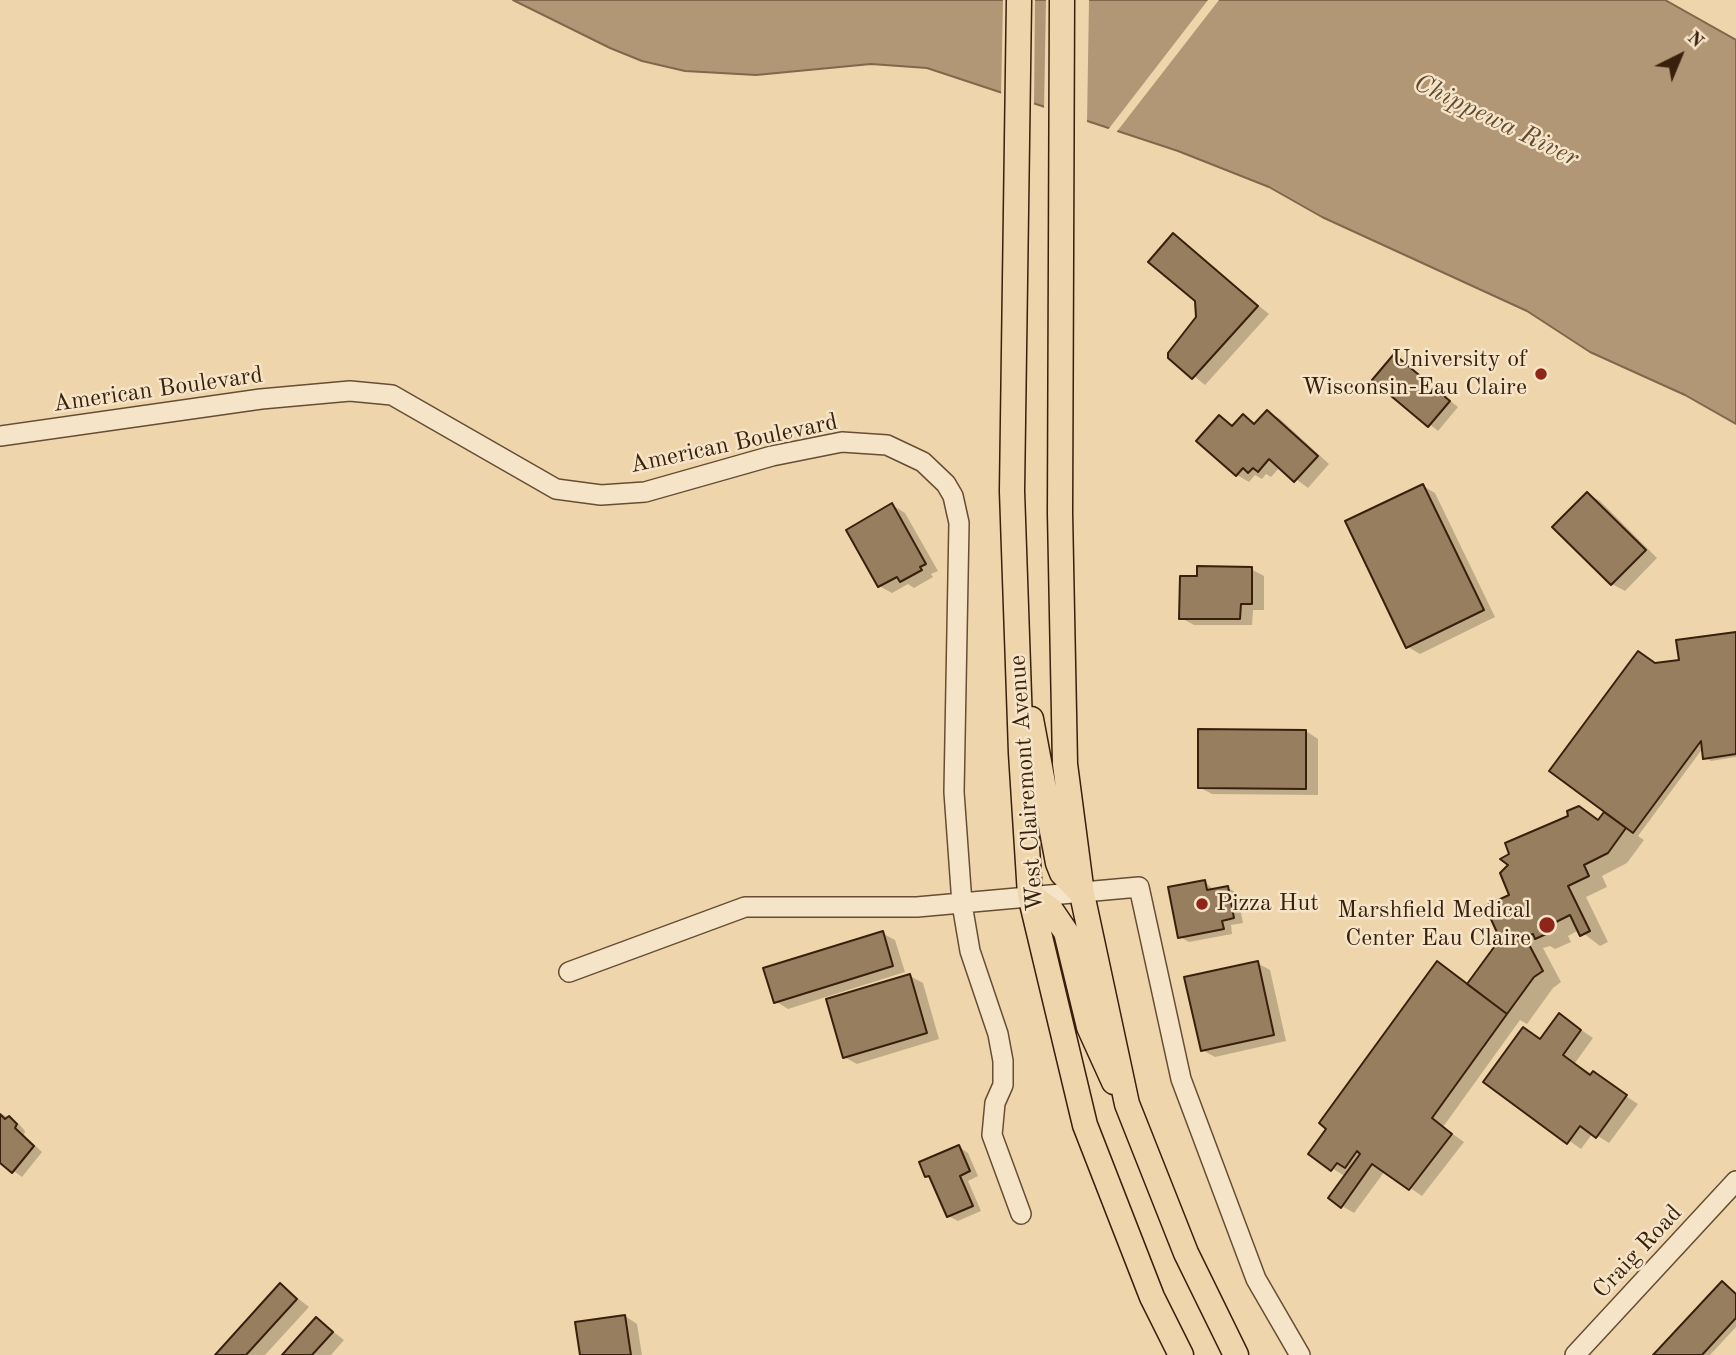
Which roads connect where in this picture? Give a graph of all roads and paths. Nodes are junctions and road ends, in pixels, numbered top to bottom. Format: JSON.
{"nodes":[{"id":1,"x":1019,"y":0,"type":"edge"},
{"id":2,"x":1062,"y":0,"type":"edge"},
{"id":3,"x":0,"y":436,"type":"edge"},
{"id":4,"x":1018,"y":656,"type":"junction"},
{"id":5,"x":1082,"y":894,"type":"junction"},
{"id":6,"x":1030,"y":895,"type":"junction"},
{"id":7,"x":962,"y":904,"type":"junction"},
{"id":8,"x":569,"y":972,"type":"dead end"},
{"id":9,"x":1127,"y":1104,"type":"junction"},
{"id":10,"x":1736,"y":1181,"type":"edge"},
{"id":11,"x":1021,"y":1214,"type":"dead end"},
{"id":12,"x":1181,"y":1355,"type":"edge"},
{"id":13,"x":1236,"y":1355,"type":"edge"},
{"id":14,"x":1300,"y":1355,"type":"edge"},
{"id":15,"x":1574,"y":1355,"type":"edge"}],
"edges":[{"from":1,"to":4,"type":"main road","name":"West Clairemont Avenue"},
{"from":2,"to":5,"type":"main road","name":"West Clairemont Avenue"},
{"from":3,"to":7,"type":"street","name":"American Boulevard"},
{"from":4,"to":5,"type":"main road"},
{"from":4,"to":6,"type":"main road","name":"West Clairemont Avenue"},
{"from":5,"to":6,"type":"street"},
{"from":5,"to":9,"type":"main road","name":"West Clairemont Avenue"},
{"from":5,"to":14,"type":"street"},
{"from":6,"to":7,"type":"street"},
{"from":6,"to":9,"type":"main road"},
{"from":6,"to":12,"type":"main road","name":"West Clairemont Avenue"},
{"from":7,"to":8,"type":"street"},
{"from":7,"to":11,"type":"street","name":"American Boulevard"},
{"from":9,"to":13,"type":"main road","name":"West Clairemont Avenue"},
{"from":10,"to":15,"type":"street","name":"Craig Road"}]}
